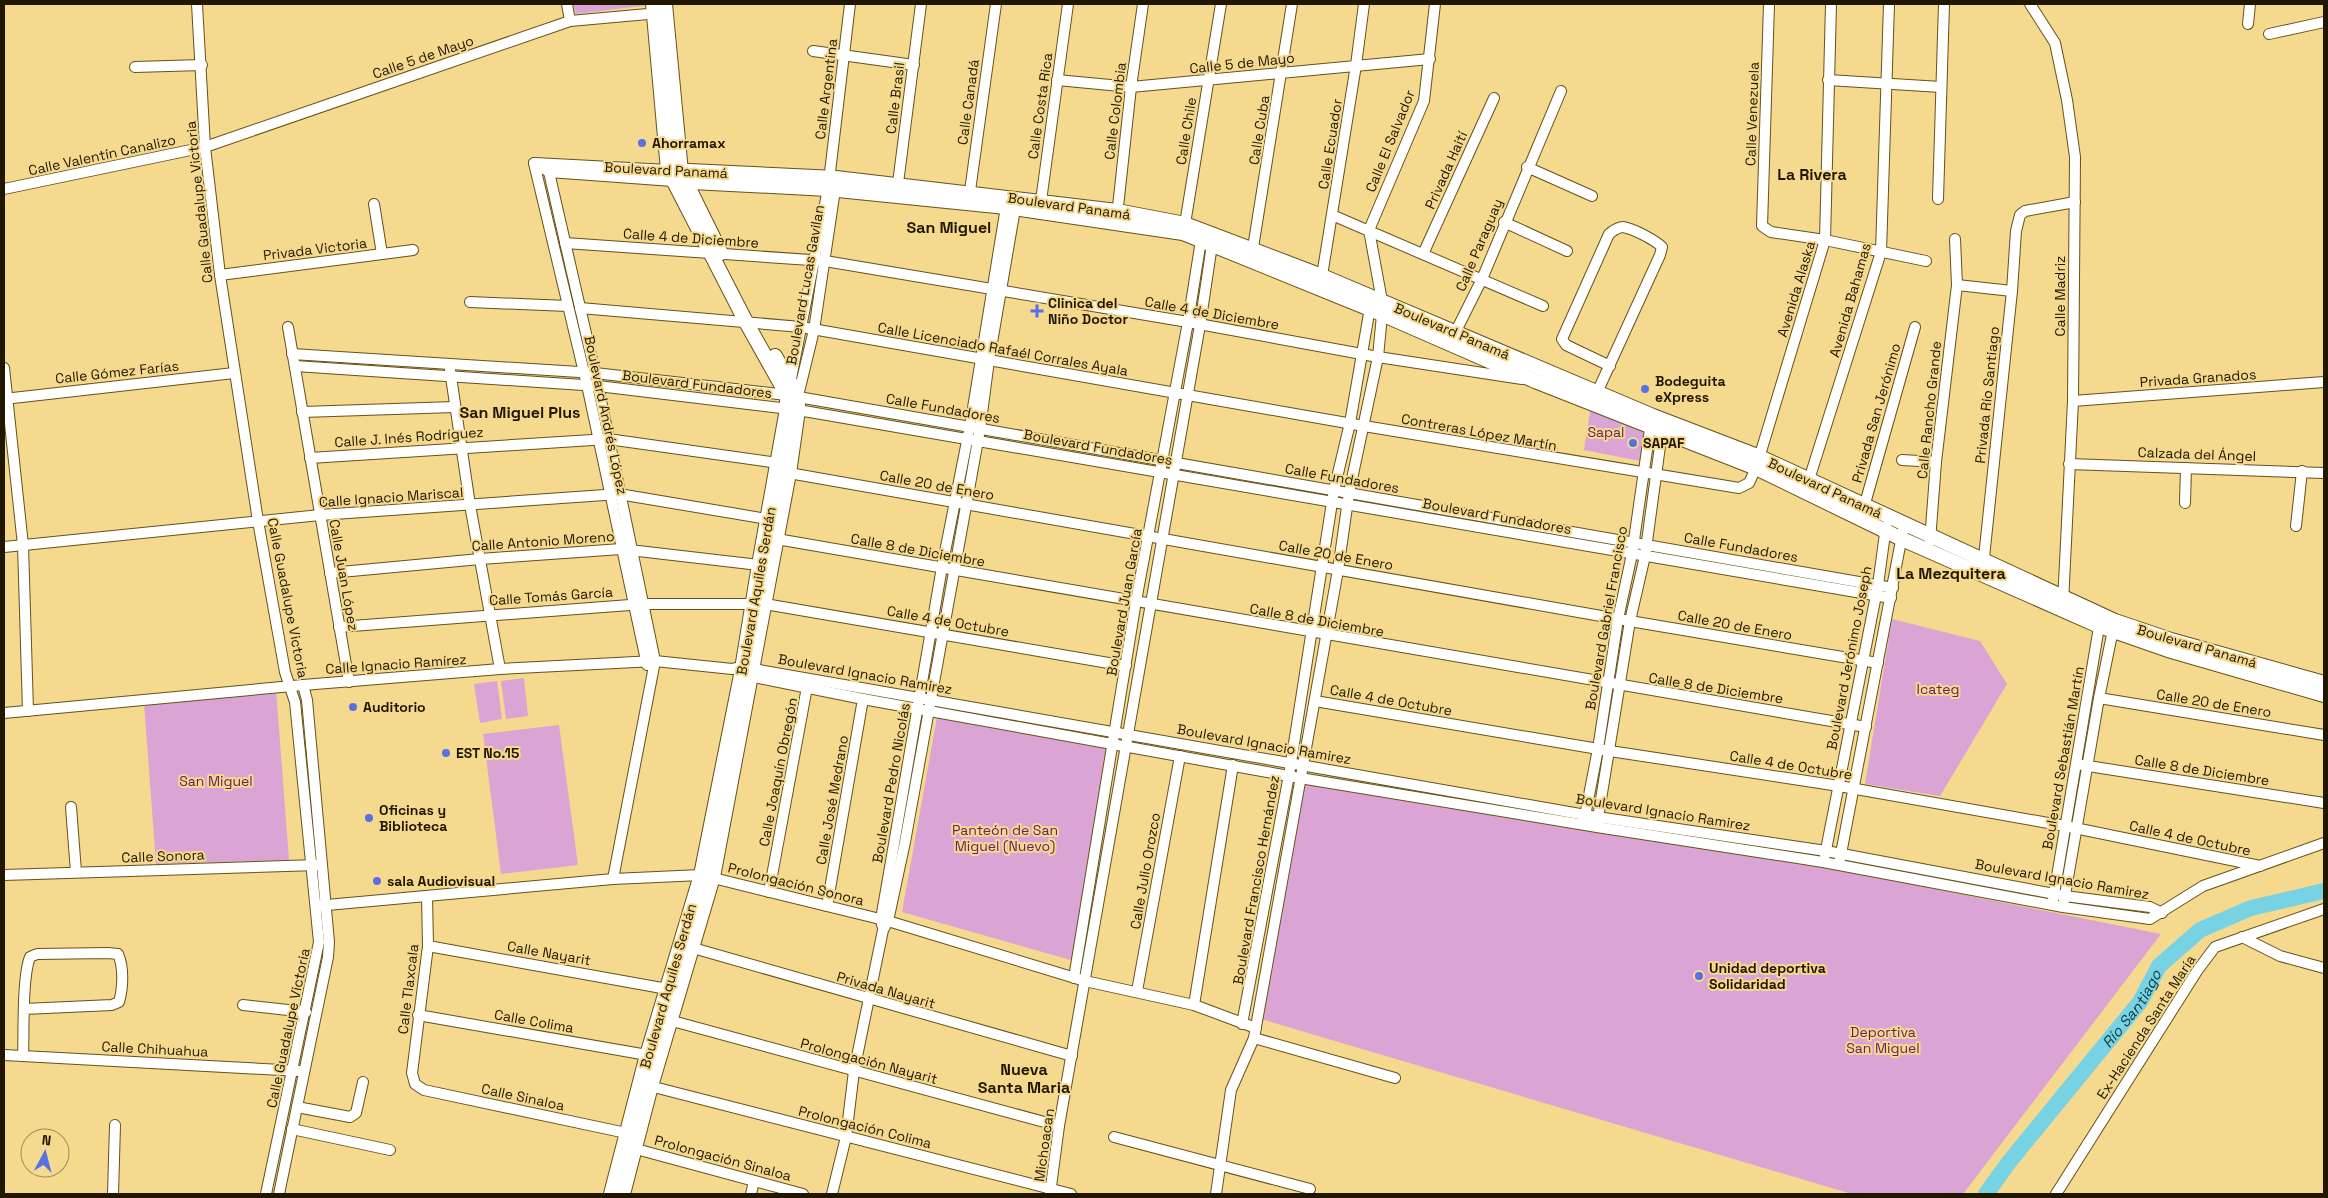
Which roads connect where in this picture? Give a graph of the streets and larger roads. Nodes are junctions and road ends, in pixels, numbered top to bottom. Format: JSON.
{"nodes":[{"id":1,"x":196,"y":4,"type":"edge"},
{"id":2,"x":567,"y":4,"type":"edge"},
{"id":3,"x":850,"y":4,"type":"edge"},
{"id":4,"x":921,"y":4,"type":"edge"},
{"id":5,"x":996,"y":4,"type":"edge"},
{"id":6,"x":1068,"y":4,"type":"edge"},
{"id":7,"x":1143,"y":4,"type":"edge"},
{"id":8,"x":1221,"y":4,"type":"edge"},
{"id":9,"x":1292,"y":4,"type":"edge"},
{"id":10,"x":1364,"y":4,"type":"edge"},
{"id":11,"x":1435,"y":4,"type":"edge"},
{"id":12,"x":1769,"y":4,"type":"edge"},
{"id":13,"x":1831,"y":4,"type":"edge"},
{"id":14,"x":1888,"y":4,"type":"edge"},
{"id":15,"x":1944,"y":4,"type":"edge"},
{"id":16,"x":2030,"y":4,"type":"edge"},
{"id":17,"x":2250,"y":4,"type":"edge"},
{"id":18,"x":659,"y":8,"type":"edge"},
{"id":19,"x":570,"y":21,"type":"junction"},
{"id":20,"x":2324,"y":22,"type":"edge"},
{"id":21,"x":2248,"y":24,"type":"dead end"},
{"id":22,"x":2269,"y":34,"type":"dead end"},
{"id":23,"x":813,"y":51,"type":"dead end"},
{"id":24,"x":844,"y":54,"type":"junction"},
{"id":25,"x":1430,"y":59,"type":"junction"},
{"id":26,"x":202,"y":65,"type":"junction"},
{"id":27,"x":914,"y":65,"type":"junction"},
{"id":28,"x":1356,"y":65,"type":"junction"},
{"id":29,"x":135,"y":67,"type":"dead end"},
{"id":30,"x":1282,"y":73,"type":"junction"},
{"id":31,"x":1057,"y":80,"type":"junction"},
{"id":32,"x":1828,"y":80,"type":"junction"},
{"id":33,"x":1209,"y":81,"type":"junction"},
{"id":34,"x":1887,"y":84,"type":"junction"},
{"id":35,"x":1131,"y":87,"type":"junction"},
{"id":36,"x":1941,"y":87,"type":"junction"},
{"id":37,"x":1561,"y":91,"type":"dead end"},
{"id":38,"x":1494,"y":98,"type":"dead end"},
{"id":39,"x":205,"y":147,"type":"junction"},
{"id":40,"x":534,"y":163,"type":"junction"},
{"id":41,"x":1527,"y":167,"type":"junction"},
{"id":42,"x":549,"y":172,"type":"junction"},
{"id":43,"x":677,"y":176,"type":"junction"},
{"id":44,"x":832,"y":184,"type":"junction"},
{"id":45,"x":4,"y":189,"type":"edge"},
{"id":46,"x":898,"y":190,"type":"junction"},
{"id":47,"x":1592,"y":196,"type":"dead end"},
{"id":48,"x":969,"y":198,"type":"junction"},
{"id":49,"x":1938,"y":199,"type":"dead end"},
{"id":50,"x":2075,"y":202,"type":"junction"},
{"id":51,"x":1011,"y":203,"type":"junction"},
{"id":52,"x":374,"y":204,"type":"dead end"},
{"id":53,"x":1040,"y":207,"type":"junction"},
{"id":54,"x":1332,"y":215,"type":"junction"},
{"id":55,"x":1117,"y":216,"type":"junction"},
{"id":56,"x":1504,"y":222,"type":"junction"},
{"id":57,"x":1184,"y":228,"type":"junction"},
{"id":58,"x":1369,"y":230,"type":"junction"},
{"id":59,"x":1207,"y":238,"type":"junction"},
{"id":60,"x":1955,"y":239,"type":"dead end"},
{"id":61,"x":1825,"y":240,"type":"junction"},
{"id":62,"x":565,"y":243,"type":"junction"},
{"id":63,"x":413,"y":250,"type":"dead end"},
{"id":64,"x":1567,"y":251,"type":"dead end"},
{"id":65,"x":1881,"y":252,"type":"junction"},
{"id":66,"x":382,"y":254,"type":"junction"},
{"id":67,"x":717,"y":254,"type":"junction"},
{"id":68,"x":1252,"y":254,"type":"junction"},
{"id":69,"x":1423,"y":254,"type":"junction"},
{"id":70,"x":820,"y":260,"type":"junction"},
{"id":71,"x":1926,"y":260,"type":"dead end"},
{"id":72,"x":220,"y":275,"type":"junction"},
{"id":73,"x":1482,"y":279,"type":"junction"},
{"id":74,"x":1321,"y":282,"type":"junction"},
{"id":75,"x":1957,"y":285,"type":"junction"},
{"id":76,"x":996,"y":290,"type":"junction"},
{"id":77,"x":2012,"y":291,"type":"junction"},
{"id":78,"x":470,"y":302,"type":"dead end"},
{"id":79,"x":1377,"y":302,"type":"junction"},
{"id":80,"x":568,"y":306,"type":"junction"},
{"id":81,"x":1543,"y":306,"type":"dead end"},
{"id":82,"x":580,"y":308,"type":"junction"},
{"id":83,"x":750,"y":322,"type":"junction"},
{"id":84,"x":1188,"y":322,"type":"junction"},
{"id":85,"x":1200,"y":325,"type":"junction"},
{"id":86,"x":288,"y":327,"type":"dead end"},
{"id":87,"x":801,"y":327,"type":"junction"},
{"id":88,"x":1915,"y":327,"type":"dead end"},
{"id":89,"x":814,"y":330,"type":"junction"},
{"id":90,"x":1455,"y":333,"type":"junction"},
{"id":91,"x":292,"y":354,"type":"junction"},
{"id":92,"x":1362,"y":354,"type":"junction"},
{"id":93,"x":1378,"y":357,"type":"junction"},
{"id":94,"x":985,"y":359,"type":"junction"},
{"id":95,"x":448,"y":364,"type":"junction"},
{"id":96,"x":295,"y":366,"type":"junction"},
{"id":97,"x":1610,"y":366,"type":"junction"},
{"id":98,"x":4,"y":368,"type":"edge"},
{"id":99,"x":234,"y":373,"type":"junction"},
{"id":100,"x":584,"y":373,"type":"junction"},
{"id":101,"x":595,"y":374,"type":"junction"},
{"id":102,"x":451,"y":376,"type":"junction"},
{"id":103,"x":1535,"y":381,"type":"junction"},
{"id":104,"x":2324,"y":382,"type":"edge"},
{"id":105,"x":587,"y":385,"type":"junction"},
{"id":106,"x":598,"y":386,"type":"junction"},
{"id":107,"x":1176,"y":392,"type":"junction"},
{"id":108,"x":1188,"y":395,"type":"junction"},
{"id":109,"x":6,"y":398,"type":"edge"},
{"id":110,"x":792,"y":398,"type":"junction"},
{"id":111,"x":1595,"y":398,"type":"junction"},
{"id":112,"x":2073,"y":401,"type":"junction"},
{"id":113,"x":455,"y":407,"type":"junction"},
{"id":114,"x":302,"y":412,"type":"junction"},
{"id":115,"x":1350,"y":423,"type":"junction"},
{"id":116,"x":1657,"y":423,"type":"junction"},
{"id":117,"x":1364,"y":426,"type":"junction"},
{"id":118,"x":975,"y":428,"type":"junction"},
{"id":119,"x":966,"y":438,"type":"junction"},
{"id":120,"x":603,"y":439,"type":"junction"},
{"id":121,"x":978,"y":440,"type":"junction"},
{"id":122,"x":461,"y":446,"type":"junction"},
{"id":123,"x":310,"y":458,"type":"junction"},
{"id":124,"x":1902,"y":460,"type":"dead end"},
{"id":125,"x":1162,"y":461,"type":"junction"},
{"id":126,"x":1936,"y":462,"type":"junction"},
{"id":127,"x":778,"y":463,"type":"junction"},
{"id":128,"x":1176,"y":463,"type":"junction"},
{"id":129,"x":1758,"y":463,"type":"junction"},
{"id":130,"x":2069,"y":464,"type":"junction"},
{"id":131,"x":2186,"y":468,"type":"junction"},
{"id":132,"x":2302,"y":471,"type":"junction"},
{"id":133,"x":1160,"y":472,"type":"junction"},
{"id":134,"x":789,"y":473,"type":"junction"},
{"id":135,"x":2324,"y":473,"type":"edge"},
{"id":136,"x":1174,"y":474,"type":"junction"},
{"id":137,"x":1642,"y":474,"type":"junction"},
{"id":138,"x":1655,"y":476,"type":"junction"},
{"id":139,"x":1807,"y":485,"type":"junction"},
{"id":140,"x":614,"y":494,"type":"junction"},
{"id":141,"x":1334,"y":495,"type":"junction"},
{"id":142,"x":1348,"y":498,"type":"junction"},
{"id":143,"x":954,"y":502,"type":"junction"},
{"id":144,"x":2185,"y":503,"type":"dead end"},
{"id":145,"x":967,"y":504,"type":"junction"},
{"id":146,"x":470,"y":505,"type":"junction"},
{"id":147,"x":1864,"y":507,"type":"junction"},
{"id":148,"x":320,"y":516,"type":"junction"},
{"id":149,"x":773,"y":520,"type":"junction"},
{"id":150,"x":258,"y":521,"type":"junction"},
{"id":151,"x":1886,"y":524,"type":"junction"},
{"id":152,"x":1904,"y":525,"type":"junction"},
{"id":153,"x":2296,"y":526,"type":"dead end"},
{"id":154,"x":1149,"y":536,"type":"junction"},
{"id":155,"x":770,"y":538,"type":"junction"},
{"id":156,"x":1161,"y":539,"type":"junction"},
{"id":157,"x":1902,"y":539,"type":"junction"},
{"id":158,"x":1929,"y":544,"type":"junction"},
{"id":159,"x":23,"y":545,"type":"junction"},
{"id":160,"x":1646,"y":545,"type":"junction"},
{"id":161,"x":4,"y":547,"type":"edge"},
{"id":162,"x":1633,"y":548,"type":"junction"},
{"id":163,"x":621,"y":549,"type":"junction"},
{"id":164,"x":632,"y":550,"type":"junction"},
{"id":165,"x":1645,"y":556,"type":"junction"},
{"id":166,"x":480,"y":559,"type":"junction"},
{"id":167,"x":758,"y":565,"type":"junction"},
{"id":168,"x":1322,"y":567,"type":"junction"},
{"id":169,"x":942,"y":568,"type":"junction"},
{"id":170,"x":1983,"y":568,"type":"junction"},
{"id":171,"x":954,"y":570,"type":"junction"},
{"id":172,"x":1338,"y":570,"type":"junction"},
{"id":173,"x":330,"y":573,"type":"junction"},
{"id":174,"x":1877,"y":590,"type":"junction"},
{"id":175,"x":1892,"y":593,"type":"junction"},
{"id":176,"x":1136,"y":602,"type":"junction"},
{"id":177,"x":638,"y":604,"type":"junction"},
{"id":178,"x":759,"y":604,"type":"junction"},
{"id":179,"x":2063,"y":604,"type":"junction"},
{"id":180,"x":1150,"y":605,"type":"junction"},
{"id":181,"x":491,"y":614,"type":"junction"},
{"id":182,"x":1618,"y":619,"type":"junction"},
{"id":183,"x":2100,"y":620,"type":"junction"},
{"id":184,"x":1630,"y":621,"type":"junction"},
{"id":185,"x":2114,"y":626,"type":"junction"},
{"id":186,"x":339,"y":627,"type":"junction"},
{"id":187,"x":931,"y":632,"type":"junction"},
{"id":188,"x":1310,"y":632,"type":"junction"},
{"id":189,"x":942,"y":634,"type":"junction"},
{"id":190,"x":1325,"y":635,"type":"junction"},
{"id":191,"x":650,"y":661,"type":"junction"},
{"id":192,"x":1863,"y":661,"type":"junction"},
{"id":193,"x":1878,"y":663,"type":"junction"},
{"id":194,"x":1126,"y":666,"type":"junction"},
{"id":195,"x":500,"y":669,"type":"junction"},
{"id":196,"x":744,"y":671,"type":"junction"},
{"id":197,"x":348,"y":682,"type":"junction"},
{"id":198,"x":2324,"y":683,"type":"edge"},
{"id":199,"x":1608,"y":684,"type":"junction"},
{"id":200,"x":303,"y":685,"type":"junction"},
{"id":201,"x":291,"y":686,"type":"junction"},
{"id":202,"x":1621,"y":686,"type":"junction"},
{"id":203,"x":808,"y":687,"type":"junction"},
{"id":204,"x":2324,"y":695,"type":"edge"},
{"id":205,"x":2099,"y":698,"type":"junction"},
{"id":206,"x":863,"y":699,"type":"junction"},
{"id":207,"x":1314,"y":701,"type":"junction"},
{"id":208,"x":924,"y":704,"type":"junction"},
{"id":209,"x":28,"y":711,"type":"junction"},
{"id":210,"x":4,"y":713,"type":"edge"},
{"id":211,"x":1851,"y":724,"type":"junction"},
{"id":212,"x":1866,"y":727,"type":"junction"},
{"id":213,"x":1114,"y":732,"type":"junction"},
{"id":214,"x":1127,"y":734,"type":"junction"},
{"id":215,"x":2324,"y":735,"type":"edge"},
{"id":216,"x":1112,"y":743,"type":"junction"},
{"id":217,"x":1125,"y":745,"type":"junction"},
{"id":218,"x":1598,"y":749,"type":"junction"},
{"id":219,"x":1610,"y":752,"type":"junction"},
{"id":220,"x":1180,"y":756,"type":"junction"},
{"id":221,"x":1290,"y":762,"type":"junction"},
{"id":222,"x":2076,"y":764,"type":"junction"},
{"id":223,"x":1233,"y":765,"type":"junction"},
{"id":224,"x":1303,"y":765,"type":"junction"},
{"id":225,"x":2088,"y":766,"type":"junction"},
{"id":226,"x":1288,"y":775,"type":"junction"},
{"id":227,"x":1300,"y":778,"type":"junction"},
{"id":228,"x":1839,"y":786,"type":"junction"},
{"id":229,"x":1854,"y":789,"type":"junction"},
{"id":230,"x":2324,"y":804,"type":"edge"},
{"id":231,"x":71,"y":807,"type":"dead end"},
{"id":232,"x":1584,"y":820,"type":"junction"},
{"id":233,"x":1597,"y":822,"type":"junction"},
{"id":234,"x":2065,"y":826,"type":"junction"},
{"id":235,"x":2077,"y":828,"type":"junction"},
{"id":236,"x":2324,"y":843,"type":"edge"},
{"id":237,"x":1826,"y":850,"type":"junction"},
{"id":238,"x":1841,"y":853,"type":"junction"},
{"id":239,"x":1823,"y":862,"type":"junction"},
{"id":240,"x":311,"y":865,"type":"junction"},
{"id":241,"x":324,"y":865,"type":"junction"},
{"id":242,"x":1840,"y":865,"type":"junction"},
{"id":243,"x":2261,"y":866,"type":"junction"},
{"id":244,"x":76,"y":872,"type":"junction"},
{"id":245,"x":4,"y":875,"type":"edge"},
{"id":246,"x":707,"y":876,"type":"junction"},
{"id":247,"x":613,"y":879,"type":"junction"},
{"id":248,"x":769,"y":892,"type":"junction"},
{"id":249,"x":2054,"y":894,"type":"junction"},
{"id":250,"x":427,"y":896,"type":"junction"},
{"id":251,"x":2065,"y":896,"type":"junction"},
{"id":252,"x":327,"y":905,"type":"junction"},
{"id":253,"x":2052,"y":905,"type":"junction"},
{"id":254,"x":316,"y":906,"type":"junction"},
{"id":255,"x":827,"y":906,"type":"junction"},
{"id":256,"x":2063,"y":907,"type":"junction"},
{"id":257,"x":2324,"y":909,"type":"edge"},
{"id":258,"x":2162,"y":913,"type":"junction"},
{"id":259,"x":884,"y":923,"type":"junction"},
{"id":260,"x":2242,"y":937,"type":"junction"},
{"id":261,"x":428,"y":946,"type":"junction"},
{"id":262,"x":686,"y":946,"type":"junction"},
{"id":263,"x":2324,"y":968,"type":"edge"},
{"id":264,"x":1074,"y":978,"type":"junction"},
{"id":265,"x":1085,"y":981,"type":"junction"},
{"id":266,"x":666,"y":988,"type":"junction"},
{"id":267,"x":1137,"y":991,"type":"junction"},
{"id":268,"x":680,"y":992,"type":"junction"},
{"id":269,"x":868,"y":1000,"type":"junction"},
{"id":270,"x":243,"y":1005,"type":"dead end"},
{"id":271,"x":1194,"y":1005,"type":"junction"},
{"id":272,"x":24,"y":1009,"type":"junction"},
{"id":273,"x":306,"y":1012,"type":"junction"},
{"id":274,"x":418,"y":1015,"type":"junction"},
{"id":275,"x":664,"y":1019,"type":"junction"},
{"id":276,"x":1242,"y":1024,"type":"junction"},
{"id":277,"x":1255,"y":1033,"type":"junction"},
{"id":278,"x":4,"y":1055,"type":"edge"},
{"id":279,"x":23,"y":1056,"type":"junction"},
{"id":280,"x":653,"y":1056,"type":"junction"},
{"id":281,"x":1072,"y":1056,"type":"junction"},
{"id":282,"x":293,"y":1071,"type":"junction"},
{"id":283,"x":854,"y":1071,"type":"junction"},
{"id":284,"x":306,"y":1072,"type":"junction"},
{"id":285,"x":1395,"y":1078,"type":"dead end"},
{"id":286,"x":363,"y":1082,"type":"dead end"},
{"id":287,"x":415,"y":1084,"type":"joint"},
{"id":288,"x":645,"y":1084,"type":"junction"},
{"id":289,"x":296,"y":1107,"type":"junction"},
{"id":290,"x":115,"y":1124,"type":"dead end"},
{"id":291,"x":1059,"y":1126,"type":"junction"},
{"id":292,"x":292,"y":1129,"type":"junction"},
{"id":293,"x":846,"y":1137,"type":"junction"},
{"id":294,"x":1114,"y":1137,"type":"dead end"},
{"id":295,"x":634,"y":1139,"type":"junction"},
{"id":296,"x":390,"y":1150,"type":"dead end"},
{"id":297,"x":1221,"y":1165,"type":"junction"},
{"id":298,"x":754,"y":1181,"type":"junction"},
{"id":299,"x":1310,"y":1189,"type":"dead end"},
{"id":300,"x":1051,"y":1192,"type":"edge"},
{"id":301,"x":113,"y":1194,"type":"edge"},
{"id":302,"x":266,"y":1194,"type":"edge"},
{"id":303,"x":279,"y":1194,"type":"edge"},
{"id":304,"x":612,"y":1194,"type":"edge"},
{"id":305,"x":623,"y":1194,"type":"edge"},
{"id":306,"x":751,"y":1194,"type":"edge"},
{"id":307,"x":803,"y":1194,"type":"edge"},
{"id":308,"x":832,"y":1194,"type":"edge"},
{"id":309,"x":1071,"y":1194,"type":"edge"},
{"id":310,"x":1216,"y":1194,"type":"edge"},
{"id":311,"x":2056,"y":1194,"type":"edge"}],
"edges":[{"from":1,"to":26,"type":"street","name":"Calle Guadalupe Victoria"},
{"from":2,"to":19,"type":"street"},
{"from":3,"to":24,"type":"street","name":"Calle Argentina"},
{"from":4,"to":27,"type":"street","name":"Calle Brasil"},
{"from":5,"to":48,"type":"street","name":"Calle Canadá"},
{"from":6,"to":31,"type":"street","name":"Calle Costa Rica"},
{"from":7,"to":35,"type":"street","name":"Calle Colombia"},
{"from":8,"to":33,"type":"street","name":"Calle Chile"},
{"from":9,"to":30,"type":"street","name":"Calle Cuba"},
{"from":10,"to":28,"type":"street","name":"Calle Ecuador"},
{"from":11,"to":25,"type":"street","name":"Calle El Salvador"},
{"from":12,"to":61,"type":"street","name":"Calle Venezuela"},
{"from":13,"to":32,"type":"street","name":"Avenida Alaska"},
{"from":14,"to":34,"type":"street","name":"Avenida Bahamas"},
{"from":15,"to":36,"type":"street"},
{"from":16,"to":50,"type":"street","name":"Calle Madriz"},
{"from":17,"to":21,"type":"street"},
{"from":18,"to":19,"type":"street","name":"Calle 5 de Mayo"},
{"from":18,"to":43,"type":"street"},
{"from":19,"to":39,"type":"street","name":"Calle 5 de Mayo"},
{"from":20,"to":22,"type":"street"},
{"from":23,"to":24,"type":"street"},
{"from":24,"to":27,"type":"street"},
{"from":24,"to":44,"type":"street","name":"Calle Argentina"},
{"from":25,"to":28,"type":"street","name":"Calle 5 de Mayo"},
{"from":25,"to":58,"type":"street","name":"Calle El Salvador"},
{"from":26,"to":29,"type":"street"},
{"from":26,"to":39,"type":"street","name":"Calle Guadalupe Victoria"},
{"from":27,"to":46,"type":"street","name":"Calle Brasil"},
{"from":28,"to":30,"type":"street","name":"Calle 5 de Mayo"},
{"from":28,"to":54,"type":"street","name":"Calle Ecuador"},
{"from":30,"to":33,"type":"street","name":"Calle 5 de Mayo"},
{"from":30,"to":68,"type":"street","name":"Calle Cuba"},
{"from":31,"to":35,"type":"street","name":"Calle 5 de Mayo"},
{"from":31,"to":53,"type":"street","name":"Calle Costa Rica"},
{"from":32,"to":34,"type":"street"},
{"from":32,"to":61,"type":"street","name":"Avenida Alaska"},
{"from":33,"to":35,"type":"street","name":"Calle 5 de Mayo"},
{"from":33,"to":57,"type":"street","name":"Calle Chile"},
{"from":34,"to":36,"type":"street"},
{"from":34,"to":65,"type":"street","name":"Avenida Bahamas"},
{"from":35,"to":55,"type":"street","name":"Calle Colombia"},
{"from":36,"to":49,"type":"street"},
{"from":37,"to":41,"type":"street","name":"Calle Paraguay"},
{"from":38,"to":69,"type":"street","name":"Privada Haití"},
{"from":39,"to":45,"type":"street","name":"Calle Valentín Canalizo"},
{"from":39,"to":72,"type":"street","name":"Calle Guadalupe Victoria"},
{"from":40,"to":42,"type":"street"},
{"from":40,"to":43,"type":"street","name":"Boulevard Panamá"},
{"from":40,"to":80,"type":"street","name":"Boulevard Andrés López"},
{"from":41,"to":47,"type":"street"},
{"from":41,"to":56,"type":"street","name":"Calle Paraguay"},
{"from":42,"to":43,"type":"street","name":"Boulevard Panamá"},
{"from":42,"to":62,"type":"street","name":"Boulevard Andrés López"},
{"from":43,"to":44,"type":"street","name":"Boulevard Panamá"},
{"from":43,"to":67,"type":"street"},
{"from":44,"to":46,"type":"street","name":"Boulevard Panamá"},
{"from":44,"to":70,"type":"street","name":"Boulevard Lucas Gavilan"},
{"from":46,"to":48,"type":"street","name":"Boulevard Panamá"},
{"from":48,"to":51,"type":"street","name":"Boulevard Panamá"},
{"from":50,"to":77,"type":"street","name":"Privada Río Santiago"},
{"from":50,"to":112,"type":"street","name":"Calle Madriz"},
{"from":51,"to":53,"type":"street","name":"Boulevard Panamá"},
{"from":51,"to":76,"type":"street"},
{"from":52,"to":66,"type":"street"},
{"from":53,"to":55,"type":"street","name":"Boulevard Panamá"},
{"from":54,"to":58,"type":"street"},
{"from":54,"to":74,"type":"street","name":"Calle Ecuador"},
{"from":55,"to":57,"type":"street","name":"Boulevard Panamá"},
{"from":56,"to":64,"type":"street"},
{"from":56,"to":73,"type":"street","name":"Calle Paraguay"},
{"from":57,"to":59,"type":"street","name":"Boulevard Panamá"},
{"from":58,"to":69,"type":"street"},
{"from":58,"to":79,"type":"street"},
{"from":59,"to":68,"type":"street","name":"Boulevard Panamá"},
{"from":59,"to":84,"type":"street","name":"Boulevard Juan García"},
{"from":59,"to":85,"type":"street","name":"Boulevard Juan García"},
{"from":60,"to":75,"type":"street","name":"Calle Rancho Grande"},
{"from":61,"to":65,"type":"street"},
{"from":61,"to":129,"type":"street","name":"Avenida Alaska"},
{"from":62,"to":67,"type":"street","name":"Calle 4 de Diciembre"},
{"from":62,"to":82,"type":"street","name":"Boulevard Andrés López"},
{"from":63,"to":66,"type":"street","name":"Privada Victoria"},
{"from":65,"to":71,"type":"street"},
{"from":65,"to":139,"type":"street","name":"Avenida Bahamas"},
{"from":66,"to":72,"type":"street","name":"Privada Victoria"},
{"from":67,"to":70,"type":"street","name":"Calle 4 de Diciembre"},
{"from":67,"to":83,"type":"street"},
{"from":68,"to":74,"type":"street","name":"Boulevard Panamá"},
{"from":69,"to":73,"type":"street"},
{"from":70,"to":76,"type":"street","name":"Calle 4 de Diciembre"},
{"from":70,"to":87,"type":"street","name":"Boulevard Lucas Gavilan"},
{"from":70,"to":89,"type":"street","name":"Boulevard Lucas Gavilan"},
{"from":72,"to":99,"type":"street","name":"Calle Guadalupe Victoria"},
{"from":73,"to":81,"type":"street"},
{"from":73,"to":90,"type":"street","name":"Calle Paraguay"},
{"from":74,"to":79,"type":"street","name":"Boulevard Panamá"},
{"from":75,"to":77,"type":"street"},
{"from":75,"to":126,"type":"street","name":"Calle Rancho Grande"},
{"from":76,"to":84,"type":"street","name":"Calle 4 de Diciembre"},
{"from":76,"to":94,"type":"street"},
{"from":77,"to":170,"type":"street","name":"Privada Río Santiago"},
{"from":78,"to":80,"type":"street"},
{"from":79,"to":90,"type":"street","name":"Boulevard Panamá"},
{"from":79,"to":92,"type":"street","name":"Boulevard Francisco Hernández"},
{"from":79,"to":93,"type":"street","name":"Boulevard Francisco Hernández"},
{"from":79,"to":103,"type":"street","name":"Boulevard Panamá"},
{"from":80,"to":100,"type":"street","name":"Boulevard Andrés López"},
{"from":82,"to":83,"type":"street"},
{"from":82,"to":101,"type":"street","name":"Boulevard Andrés López"},
{"from":83,"to":87,"type":"street"},
{"from":83,"to":110,"type":"street"},
{"from":84,"to":85,"type":"street","name":"Calle 4 de Diciembre"},
{"from":84,"to":107,"type":"street","name":"Boulevard Juan García"},
{"from":85,"to":92,"type":"street","name":"Calle 4 de Diciembre"},
{"from":85,"to":108,"type":"street","name":"Boulevard Juan García"},
{"from":86,"to":91,"type":"street","name":"Calle Juan López"},
{"from":87,"to":89,"type":"street","name":"Calle Licenciado Rafaél Corrales Ayala"},
{"from":87,"to":110,"type":"street","name":"Boulevard Lucas Gavilan"},
{"from":88,"to":147,"type":"street","name":"Privada San Jerónimo"},
{"from":89,"to":94,"type":"street","name":"Calle Licenciado Rafaél Corrales Ayala"},
{"from":89,"to":110,"type":"street","name":"Boulevard Lucas Gavilan"},
{"from":90,"to":111,"type":"street","name":"Boulevard Panamá"},
{"from":91,"to":95,"type":"street","name":"Boulevard Fundadores"},
{"from":91,"to":96,"type":"street","name":"Calle Juan López"},
{"from":92,"to":93,"type":"street","name":"Calle 4 de Diciembre"},
{"from":92,"to":115,"type":"street","name":"Boulevard Francisco Hernández"},
{"from":93,"to":103,"type":"street","name":"Calle 4 de Diciembre"},
{"from":93,"to":117,"type":"street","name":"Boulevard Francisco Hernández"},
{"from":94,"to":107,"type":"street","name":"Calle Licenciado Rafaél Corrales Ayala"},
{"from":94,"to":118,"type":"street"},
{"from":95,"to":100,"type":"street","name":"Boulevard Fundadores"},
{"from":95,"to":102,"type":"street"},
{"from":96,"to":102,"type":"street","name":"Boulevard Fundadores"},
{"from":96,"to":114,"type":"street","name":"Calle Juan López"},
{"from":97,"to":97,"type":"street"},
{"from":97,"to":111,"type":"street"},
{"from":98,"to":109,"type":"street"},
{"from":99,"to":109,"type":"street","name":"Calle Gómez Farías"},
{"from":99,"to":150,"type":"street","name":"Calle Guadalupe Victoria"},
{"from":100,"to":101,"type":"street","name":"Boulevard Fundadores"},
{"from":100,"to":105,"type":"street","name":"Boulevard Andrés López"},
{"from":101,"to":106,"type":"street","name":"Boulevard Andrés López"},
{"from":101,"to":110,"type":"street","name":"Boulevard Fundadores"},
{"from":102,"to":105,"type":"street","name":"Boulevard Fundadores"},
{"from":102,"to":113,"type":"street"},
{"from":103,"to":111,"type":"street","name":"Boulevard Panamá"},
{"from":104,"to":112,"type":"street","name":"Privada Granados"},
{"from":105,"to":106,"type":"street","name":"Boulevard Fundadores"},
{"from":105,"to":120,"type":"street","name":"Boulevard Andrés López"},
{"from":106,"to":110,"type":"street","name":"Boulevard Fundadores"},
{"from":106,"to":120,"type":"street","name":"Boulevard Andrés López"},
{"from":107,"to":108,"type":"street","name":"Calle Licenciado Rafaél Corrales Ayala"},
{"from":107,"to":125,"type":"street","name":"Boulevard Juan García"},
{"from":108,"to":115,"type":"street","name":"Contreras López Martín"},
{"from":108,"to":128,"type":"street","name":"Boulevard Juan García"},
{"from":109,"to":159,"type":"street"},
{"from":110,"to":118,"type":"street","name":"Calle Fundadores"},
{"from":110,"to":119,"type":"street","name":"Boulevard Fundadores"},
{"from":110,"to":127,"type":"street","name":"Boulevard Aquiles Serdán"},
{"from":110,"to":134,"type":"street","name":"Boulevard Aquiles Serdán"},
{"from":111,"to":116,"type":"street","name":"Boulevard Panamá"},
{"from":112,"to":130,"type":"street","name":"Calle Madriz"},
{"from":113,"to":114,"type":"street"},
{"from":113,"to":122,"type":"street"},
{"from":114,"to":123,"type":"street","name":"Calle Juan López"},
{"from":115,"to":117,"type":"street","name":"Contreras López Martín"},
{"from":115,"to":141,"type":"street","name":"Boulevard Francisco Hernández"},
{"from":116,"to":129,"type":"street","name":"Boulevard Panamá"},
{"from":116,"to":137,"type":"street","name":"Boulevard Gabriel Francisco"},
{"from":116,"to":138,"type":"street","name":"Boulevard Gabriel Francisco"},
{"from":117,"to":137,"type":"street","name":"Contreras López Martín"},
{"from":117,"to":142,"type":"street","name":"Boulevard Francisco Hernández"},
{"from":118,"to":119,"type":"street","name":"Boulevard Pedro Nicolás"},
{"from":118,"to":121,"type":"street","name":"Boulevard Pedro Nicolás"},
{"from":118,"to":125,"type":"street","name":"Calle Fundadores"},
{"from":119,"to":121,"type":"street","name":"Boulevard Fundadores"},
{"from":119,"to":143,"type":"street","name":"Boulevard Pedro Nicolás"},
{"from":120,"to":122,"type":"street","name":"Calle J. Inés Rodríguez"},
{"from":120,"to":127,"type":"street","name":"Calle J. Inés Rodríguez"},
{"from":120,"to":140,"type":"street","name":"Boulevard Andrés López"},
{"from":121,"to":133,"type":"street","name":"Boulevard Fundadores"},
{"from":121,"to":145,"type":"street","name":"Boulevard Pedro Nicolás"},
{"from":122,"to":123,"type":"street","name":"Calle J. Inés Rodríguez"},
{"from":122,"to":146,"type":"street"},
{"from":123,"to":148,"type":"street","name":"Calle Juan López"},
{"from":124,"to":126,"type":"street"},
{"from":125,"to":128,"type":"street","name":"Calle Fundadores"},
{"from":125,"to":133,"type":"street","name":"Boulevard Juan García"},
{"from":126,"to":158,"type":"street","name":"Calle Rancho Grande"},
{"from":127,"to":149,"type":"street","name":"Boulevard Aquiles Serdán"},
{"from":128,"to":136,"type":"street","name":"Boulevard Juan García"},
{"from":128,"to":141,"type":"street","name":"Calle Fundadores"},
{"from":129,"to":138,"type":"street","name":"Contreras López Martín"},
{"from":129,"to":139,"type":"street","name":"Boulevard Panamá"},
{"from":130,"to":131,"type":"street","name":"Calzada del Ángel"},
{"from":130,"to":179,"type":"street","name":"Calle Madriz"},
{"from":131,"to":132,"type":"street","name":"Calzada del Ángel"},
{"from":131,"to":144,"type":"street"},
{"from":132,"to":135,"type":"street","name":"Calzada del Ángel"},
{"from":132,"to":153,"type":"street"},
{"from":133,"to":136,"type":"street","name":"Boulevard Fundadores"},
{"from":133,"to":154,"type":"street","name":"Boulevard Juan García"},
{"from":134,"to":143,"type":"street","name":"Calle 20 de Enero"},
{"from":134,"to":149,"type":"street","name":"Boulevard Aquiles Serdán"},
{"from":136,"to":141,"type":"street","name":"Boulevard Fundadores"},
{"from":136,"to":156,"type":"street","name":"Boulevard Juan García"},
{"from":137,"to":138,"type":"street","name":"Contreras López Martín"},
{"from":137,"to":162,"type":"street","name":"Boulevard Gabriel Francisco"},
{"from":138,"to":160,"type":"street","name":"Boulevard Gabriel Francisco"},
{"from":139,"to":147,"type":"street","name":"Boulevard Panamá"},
{"from":139,"to":151,"type":"street","name":"Boulevard Panamá"},
{"from":140,"to":146,"type":"street","name":"Calle Ignacio Mariscal"},
{"from":140,"to":149,"type":"street","name":"Calle Ignacio Mariscal"},
{"from":140,"to":163,"type":"street","name":"Boulevard Andrés López"},
{"from":140,"to":164,"type":"street","name":"Boulevard Andrés López"},
{"from":141,"to":142,"type":"street","name":"Calle Fundadores"},
{"from":141,"to":168,"type":"street","name":"Boulevard Francisco Hernández"},
{"from":142,"to":162,"type":"street","name":"Calle Fundadores"},
{"from":142,"to":172,"type":"street","name":"Boulevard Francisco Hernández"},
{"from":143,"to":145,"type":"street","name":"Calle 20 de Enero"},
{"from":143,"to":169,"type":"street","name":"Boulevard Pedro Nicolás"},
{"from":145,"to":154,"type":"street","name":"Calle 20 de Enero"},
{"from":145,"to":171,"type":"street","name":"Boulevard Pedro Nicolás"},
{"from":146,"to":148,"type":"street","name":"Calle Ignacio Mariscal"},
{"from":146,"to":166,"type":"street"},
{"from":147,"to":151,"type":"street","name":"Boulevard Panamá"},
{"from":148,"to":150,"type":"street","name":"Calle Ignacio Mariscal"},
{"from":148,"to":173,"type":"street","name":"Calle Juan López"},
{"from":149,"to":155,"type":"street","name":"Boulevard Aquiles Serdán"},
{"from":150,"to":159,"type":"street","name":"Calle Ignacio Mariscal"},
{"from":150,"to":201,"type":"street","name":"Calle Guadalupe Victoria"},
{"from":151,"to":152,"type":"street","name":"Boulevard Panamá"},
{"from":151,"to":157,"type":"street","name":"Boulevard Panamá"},
{"from":151,"to":174,"type":"street","name":"Boulevard Jerónimo Joseph"},
{"from":152,"to":157,"type":"street"},
{"from":152,"to":158,"type":"street","name":"Boulevard Panamá"},
{"from":154,"to":156,"type":"street","name":"Calle 20 de Enero"},
{"from":154,"to":176,"type":"street","name":"Boulevard Juan García"},
{"from":155,"to":167,"type":"street","name":"Boulevard Aquiles Serdán"},
{"from":155,"to":169,"type":"street","name":"Calle 8 de Diciembre"},
{"from":155,"to":178,"type":"street","name":"Boulevard Aquiles Serdán"},
{"from":156,"to":168,"type":"street","name":"Calle 20 de Enero"},
{"from":156,"to":180,"type":"street","name":"Boulevard Juan García"},
{"from":157,"to":158,"type":"street","name":"Boulevard Panamá"},
{"from":157,"to":175,"type":"street"},
{"from":158,"to":170,"type":"street","name":"Boulevard Panamá"},
{"from":159,"to":161,"type":"street","name":"Calle Ignacio Mariscal"},
{"from":159,"to":209,"type":"street"},
{"from":160,"to":162,"type":"street","name":"Calle Fundadores"},
{"from":160,"to":165,"type":"street","name":"Boulevard Gabriel Francisco"},
{"from":160,"to":174,"type":"street","name":"Calle Fundadores"},
{"from":162,"to":165,"type":"street"},
{"from":162,"to":182,"type":"street","name":"Boulevard Gabriel Francisco"},
{"from":163,"to":164,"type":"street","name":"Calle Antonio Moreno"},
{"from":163,"to":166,"type":"street","name":"Calle Antonio Moreno"},
{"from":163,"to":177,"type":"street","name":"Boulevard Andrés López"},
{"from":164,"to":167,"type":"street","name":"Calle Antonio Moreno"},
{"from":164,"to":177,"type":"street","name":"Boulevard Andrés López"},
{"from":165,"to":174,"type":"street"},
{"from":165,"to":184,"type":"street","name":"Boulevard Gabriel Francisco"},
{"from":166,"to":173,"type":"street","name":"Calle Antonio Moreno"},
{"from":166,"to":181,"type":"street"},
{"from":167,"to":178,"type":"street","name":"Boulevard Aquiles Serdán"},
{"from":168,"to":172,"type":"street","name":"Calle 20 de Enero"},
{"from":168,"to":188,"type":"street","name":"Boulevard Francisco Hernández"},
{"from":169,"to":171,"type":"street","name":"Calle 8 de Diciembre"},
{"from":169,"to":187,"type":"street","name":"Boulevard Pedro Nicolás"},
{"from":170,"to":179,"type":"street","name":"Boulevard Panamá"},
{"from":171,"to":176,"type":"street","name":"Calle 8 de Diciembre"},
{"from":171,"to":189,"type":"street","name":"Boulevard Pedro Nicolás"},
{"from":172,"to":182,"type":"street","name":"Calle 20 de Enero"},
{"from":172,"to":190,"type":"street","name":"Boulevard Francisco Hernández"},
{"from":173,"to":186,"type":"street","name":"Calle Juan López"},
{"from":174,"to":175,"type":"street","name":"Calle Fundadores"},
{"from":174,"to":192,"type":"street","name":"Boulevard Jerónimo Joseph"},
{"from":175,"to":193,"type":"street"},
{"from":176,"to":180,"type":"street","name":"Calle 8 de Diciembre"},
{"from":176,"to":194,"type":"street","name":"Boulevard Juan García"},
{"from":177,"to":178,"type":"street","name":"Calle Tomás García"},
{"from":177,"to":181,"type":"street","name":"Calle Tomás García"},
{"from":177,"to":191,"type":"street","name":"Boulevard Andrés López"},
{"from":178,"to":187,"type":"street","name":"Calle 4 de Octubre"},
{"from":178,"to":196,"type":"street","name":"Boulevard Aquiles Serdán"},
{"from":179,"to":183,"type":"street","name":"Boulevard Panamá"},
{"from":180,"to":188,"type":"street","name":"Calle 8 de Diciembre"},
{"from":180,"to":214,"type":"street","name":"Boulevard Juan García"},
{"from":181,"to":186,"type":"street","name":"Calle Tomás García"},
{"from":181,"to":195,"type":"street"},
{"from":182,"to":184,"type":"street","name":"Calle 20 de Enero"},
{"from":182,"to":199,"type":"street","name":"Boulevard Gabriel Francisco"},
{"from":183,"to":185,"type":"street","name":"Boulevard Panamá"},
{"from":183,"to":222,"type":"street","name":"Boulevard Sebastián Martín"},
{"from":184,"to":192,"type":"street","name":"Calle 20 de Enero"},
{"from":184,"to":202,"type":"street","name":"Boulevard Gabriel Francisco"},
{"from":185,"to":198,"type":"street","name":"Boulevard Panamá"},
{"from":185,"to":204,"type":"street","name":"Boulevard Panamá"},
{"from":185,"to":205,"type":"street","name":"Boulevard Sebastián Martín"},
{"from":186,"to":197,"type":"street","name":"Calle Juan López"},
{"from":187,"to":189,"type":"street","name":"Calle 4 de Octubre"},
{"from":187,"to":208,"type":"street","name":"Boulevard Pedro Nicolás"},
{"from":188,"to":190,"type":"street","name":"Calle 8 de Diciembre"},
{"from":188,"to":221,"type":"street","name":"Boulevard Francisco Hernández"},
{"from":189,"to":194,"type":"street","name":"Calle 4 de Octubre"},
{"from":189,"to":208,"type":"street","name":"Boulevard Pedro Nicolás"},
{"from":190,"to":199,"type":"street","name":"Calle 8 de Diciembre"},
{"from":190,"to":207,"type":"street","name":"Boulevard Francisco Hernández"},
{"from":191,"to":195,"type":"street","name":"Calle Ignacio Ramírez"},
{"from":191,"to":196,"type":"street","name":"Calle Ignacio Ramírez"},
{"from":191,"to":247,"type":"street"},
{"from":192,"to":193,"type":"street","name":"Calle 20 de Enero"},
{"from":192,"to":211,"type":"street","name":"Boulevard Jerónimo Joseph"},
{"from":193,"to":212,"type":"street"},
{"from":194,"to":213,"type":"street","name":"Boulevard Juan García"},
{"from":195,"to":197,"type":"street","name":"Calle Ignacio Ramírez"},
{"from":196,"to":203,"type":"street","name":"Boulevard Ignacio Ramirez"},
{"from":196,"to":208,"type":"street","name":"Boulevard Ignacio Ramirez"},
{"from":196,"to":246,"type":"street","name":"Boulevard Aquiles Serdán"},
{"from":197,"to":200,"type":"street","name":"Calle Ignacio Ramírez"},
{"from":199,"to":202,"type":"street","name":"Calle 8 de Diciembre"},
{"from":199,"to":218,"type":"street","name":"Boulevard Gabriel Francisco"},
{"from":200,"to":201,"type":"street","name":"Calle Ignacio Ramírez"},
{"from":200,"to":241,"type":"street","name":"Calle Guadalupe Victoria"},
{"from":201,"to":209,"type":"street","name":"Calle Ignacio Ramírez"},
{"from":201,"to":240,"type":"street","name":"Calle Guadalupe Victoria"},
{"from":202,"to":211,"type":"street","name":"Calle 8 de Diciembre"},
{"from":202,"to":219,"type":"street","name":"Boulevard Gabriel Francisco"},
{"from":203,"to":206,"type":"street","name":"Boulevard Ignacio Ramirez"},
{"from":203,"to":248,"type":"street","name":"Calle Joaquín Obregón"},
{"from":205,"to":215,"type":"street","name":"Calle 20 de Enero"},
{"from":205,"to":225,"type":"street","name":"Boulevard Sebastián Martín"},
{"from":206,"to":208,"type":"street","name":"Boulevard Ignacio Ramirez"},
{"from":206,"to":255,"type":"street","name":"Calle José Medrano"},
{"from":207,"to":218,"type":"street","name":"Calle 4 de Octubre"},
{"from":207,"to":224,"type":"street","name":"Boulevard Francisco Hernández"},
{"from":208,"to":213,"type":"street","name":"Boulevard Ignacio Ramirez"},
{"from":208,"to":216,"type":"street","name":"Boulevard Ignacio Ramirez"},
{"from":208,"to":259,"type":"street","name":"Boulevard Pedro Nicolás"},
{"from":209,"to":210,"type":"street","name":"Calle Ignacio Ramírez"},
{"from":211,"to":212,"type":"street","name":"Calle 8 de Diciembre"},
{"from":211,"to":228,"type":"street","name":"Boulevard Jerónimo Joseph"},
{"from":212,"to":229,"type":"street"},
{"from":213,"to":214,"type":"street","name":"Boulevard Ignacio Ramirez"},
{"from":213,"to":216,"type":"street","name":"Boulevard Juan García"},
{"from":214,"to":217,"type":"street","name":"Boulevard Juan García"},
{"from":214,"to":221,"type":"street","name":"Boulevard Ignacio Ramirez"},
{"from":216,"to":217,"type":"street","name":"Boulevard Ignacio Ramirez"},
{"from":216,"to":264,"type":"street","name":"Boulevard Juan García"},
{"from":217,"to":220,"type":"street","name":"Boulevard Ignacio Ramirez"},
{"from":217,"to":265,"type":"street","name":"Boulevard Juan García"},
{"from":218,"to":219,"type":"street","name":"Calle 4 de Octubre"},
{"from":218,"to":232,"type":"street","name":"Boulevard Gabriel Francisco"},
{"from":219,"to":228,"type":"street","name":"Calle 4 de Octubre"},
{"from":219,"to":233,"type":"street","name":"Boulevard Gabriel Francisco"},
{"from":220,"to":223,"type":"street","name":"Boulevard Ignacio Ramirez"},
{"from":220,"to":267,"type":"street","name":"Calle Julio Orozco"},
{"from":221,"to":224,"type":"street","name":"Boulevard Ignacio Ramirez"},
{"from":221,"to":226,"type":"street","name":"Boulevard Francisco Hernández"},
{"from":222,"to":225,"type":"street","name":"Calle 8 de Diciembre"},
{"from":222,"to":234,"type":"street","name":"Boulevard Sebastián Martín"},
{"from":223,"to":226,"type":"street","name":"Boulevard Ignacio Ramirez"},
{"from":223,"to":271,"type":"street"},
{"from":224,"to":227,"type":"street","name":"Boulevard Francisco Hernández"},
{"from":224,"to":232,"type":"street","name":"Boulevard Ignacio Ramirez"},
{"from":225,"to":230,"type":"street","name":"Calle 8 de Diciembre"},
{"from":225,"to":235,"type":"street","name":"Boulevard Sebastián Martín"},
{"from":226,"to":227,"type":"street","name":"Boulevard Ignacio Ramirez"},
{"from":226,"to":276,"type":"street","name":"Boulevard Francisco Hernández"},
{"from":227,"to":232,"type":"street","name":"Boulevard Ignacio Ramirez"},
{"from":227,"to":277,"type":"street","name":"Boulevard Francisco Hernández"},
{"from":228,"to":229,"type":"street","name":"Calle 4 de Octubre"},
{"from":228,"to":237,"type":"street","name":"Boulevard Jerónimo Joseph"},
{"from":229,"to":234,"type":"street","name":"Calle 4 de Octubre"},
{"from":229,"to":238,"type":"street"},
{"from":231,"to":244,"type":"street"},
{"from":232,"to":233,"type":"street","name":"Boulevard Ignacio Ramirez"},
{"from":233,"to":237,"type":"street","name":"Boulevard Ignacio Ramirez"},
{"from":233,"to":239,"type":"street","name":"Boulevard Ignacio Ramirez"},
{"from":234,"to":235,"type":"street","name":"Calle 4 de Octubre"},
{"from":234,"to":249,"type":"street","name":"Boulevard Sebastián Martín"},
{"from":235,"to":243,"type":"street","name":"Calle 4 de Octubre"},
{"from":235,"to":251,"type":"street","name":"Boulevard Sebastián Martín"},
{"from":236,"to":243,"type":"street"},
{"from":237,"to":238,"type":"street","name":"Boulevard Ignacio Ramirez"},
{"from":237,"to":239,"type":"street","name":"Boulevard Jerónimo Joseph"},
{"from":238,"to":242,"type":"street"},
{"from":238,"to":249,"type":"street","name":"Boulevard Ignacio Ramirez"},
{"from":239,"to":242,"type":"street","name":"Boulevard Ignacio Ramirez"},
{"from":240,"to":241,"type":"street","name":"Calle Sonora"},
{"from":240,"to":244,"type":"street","name":"Calle Sonora"},
{"from":240,"to":254,"type":"street","name":"Calle Guadalupe Victoria"},
{"from":241,"to":252,"type":"street","name":"Calle Guadalupe Victoria"},
{"from":242,"to":253,"type":"street","name":"Boulevard Ignacio Ramirez"},
{"from":243,"to":258,"type":"street"},
{"from":244,"to":245,"type":"street","name":"Calle Sonora"},
{"from":246,"to":247,"type":"street","name":"Prolongación Sonora"},
{"from":246,"to":248,"type":"street","name":"Prolongación Sonora"},
{"from":246,"to":262,"type":"street","name":"Boulevard Aquiles Serdán"},
{"from":247,"to":250,"type":"street","name":"Prolongación Sonora"},
{"from":248,"to":255,"type":"street","name":"Prolongación Sonora"},
{"from":249,"to":251,"type":"street","name":"Boulevard Ignacio Ramirez"},
{"from":249,"to":253,"type":"street","name":"Boulevard Sebastián Martín"},
{"from":250,"to":252,"type":"street","name":"Prolongación Sonora"},
{"from":250,"to":261,"type":"street","name":"Calle Tlaxcala"},
{"from":251,"to":256,"type":"street","name":"Boulevard Sebastián Martín"},
{"from":251,"to":258,"type":"street","name":"Boulevard Ignacio Ramirez"},
{"from":252,"to":254,"type":"street","name":"Prolongación Sonora"},
{"from":252,"to":284,"type":"street","name":"Calle Guadalupe Victoria"},
{"from":253,"to":256,"type":"street","name":"Boulevard Ignacio Ramirez"},
{"from":254,"to":273,"type":"street","name":"Calle Guadalupe Victoria"},
{"from":255,"to":259,"type":"street","name":"Prolongación Sonora"},
{"from":256,"to":258,"type":"street","name":"Boulevard Ignacio Ramirez"},
{"from":257,"to":260,"type":"street","name":"Ex-Hacienda Santa María"},
{"from":259,"to":264,"type":"street","name":"Prolongación Sonora"},
{"from":259,"to":269,"type":"street","name":"Boulevard Pedro Nicolás"},
{"from":260,"to":263,"type":"street"},
{"from":260,"to":311,"type":"street","name":"Ex-Hacienda Santa María"},
{"from":261,"to":266,"type":"street","name":"Calle Nayarit"},
{"from":261,"to":274,"type":"street","name":"Calle Tlaxcala"},
{"from":262,"to":266,"type":"street","name":"Boulevard Aquiles Serdán"},
{"from":262,"to":268,"type":"street","name":"Boulevard Aquiles Serdán"},
{"from":262,"to":269,"type":"street","name":"Privada Nayarit"},
{"from":264,"to":265,"type":"street","name":"Prolongación Sonora"},
{"from":265,"to":267,"type":"street","name":"Prolongación Sonora"},
{"from":265,"to":281,"type":"street","name":"Michoacan"},
{"from":266,"to":268,"type":"street","name":"Calle Nayarit"},
{"from":266,"to":275,"type":"street","name":"Boulevard Aquiles Serdán"},
{"from":267,"to":271,"type":"street","name":"Prolongación Sonora"},
{"from":268,"to":275,"type":"street","name":"Boulevard Aquiles Serdán"},
{"from":269,"to":281,"type":"street","name":"Privada Nayarit"},
{"from":269,"to":283,"type":"street","name":"Boulevard Pedro Nicolás"},
{"from":270,"to":273,"type":"street"},
{"from":271,"to":276,"type":"street","name":"Prolongación Sonora"},
{"from":272,"to":272,"type":"street"},
{"from":272,"to":279,"type":"street"},
{"from":273,"to":282,"type":"street","name":"Calle Guadalupe Victoria"},
{"from":274,"to":280,"type":"street","name":"Calle Colima"},
{"from":274,"to":287,"type":"street","name":"Calle Tlaxcala"},
{"from":275,"to":280,"type":"street","name":"Boulevard Aquiles Serdán"},
{"from":275,"to":283,"type":"street","name":"Prolongación Nayarit"},
{"from":276,"to":277,"type":"street","name":"Prolongación Sonora"},
{"from":277,"to":285,"type":"street","name":"Prolongación Sonora"},
{"from":277,"to":297,"type":"street","name":"Boulevard Francisco Hernández"},
{"from":278,"to":279,"type":"street","name":"Calle Chihuahua"},
{"from":279,"to":282,"type":"street","name":"Calle Chihuahua"},
{"from":280,"to":288,"type":"street","name":"Boulevard Aquiles Serdán"},
{"from":281,"to":291,"type":"street","name":"Michoacan"},
{"from":282,"to":284,"type":"street","name":"Calle Chihuahua"},
{"from":282,"to":302,"type":"street","name":"Calle Guadalupe Victoria"},
{"from":283,"to":291,"type":"street","name":"Prolongación Nayarit"},
{"from":283,"to":293,"type":"street","name":"Boulevard Pedro Nicolás"},
{"from":284,"to":289,"type":"street","name":"Calle Guadalupe Victoria"},
{"from":286,"to":289,"type":"street"},
{"from":287,"to":295,"type":"street","name":"Calle Sinaloa"},
{"from":288,"to":293,"type":"street","name":"Prolongación Colima"},
{"from":288,"to":295,"type":"street","name":"Boulevard Aquiles Serdán"},
{"from":289,"to":292,"type":"street","name":"Calle Guadalupe Victoria"},
{"from":290,"to":301,"type":"street"},
{"from":291,"to":300,"type":"street","name":"Michoacan"},
{"from":292,"to":296,"type":"street"},
{"from":292,"to":303,"type":"street","name":"Calle Guadalupe Victoria"},
{"from":293,"to":300,"type":"street","name":"Prolongación Colima"},
{"from":293,"to":308,"type":"street","name":"Boulevard Pedro Nicolás"},
{"from":294,"to":297,"type":"street"},
{"from":295,"to":298,"type":"street","name":"Prolongación Sinaloa"},
{"from":295,"to":304,"type":"street","name":"Boulevard Aquiles Serdán"},
{"from":295,"to":305,"type":"street","name":"Boulevard Aquiles Serdán"},
{"from":297,"to":299,"type":"street"},
{"from":297,"to":310,"type":"street","name":"Boulevard Francisco Hernández"},
{"from":298,"to":306,"type":"street"},
{"from":298,"to":307,"type":"street","name":"Prolongación Sinaloa"},
{"from":300,"to":309,"type":"street","name":"Prolongación Colima"}]}
